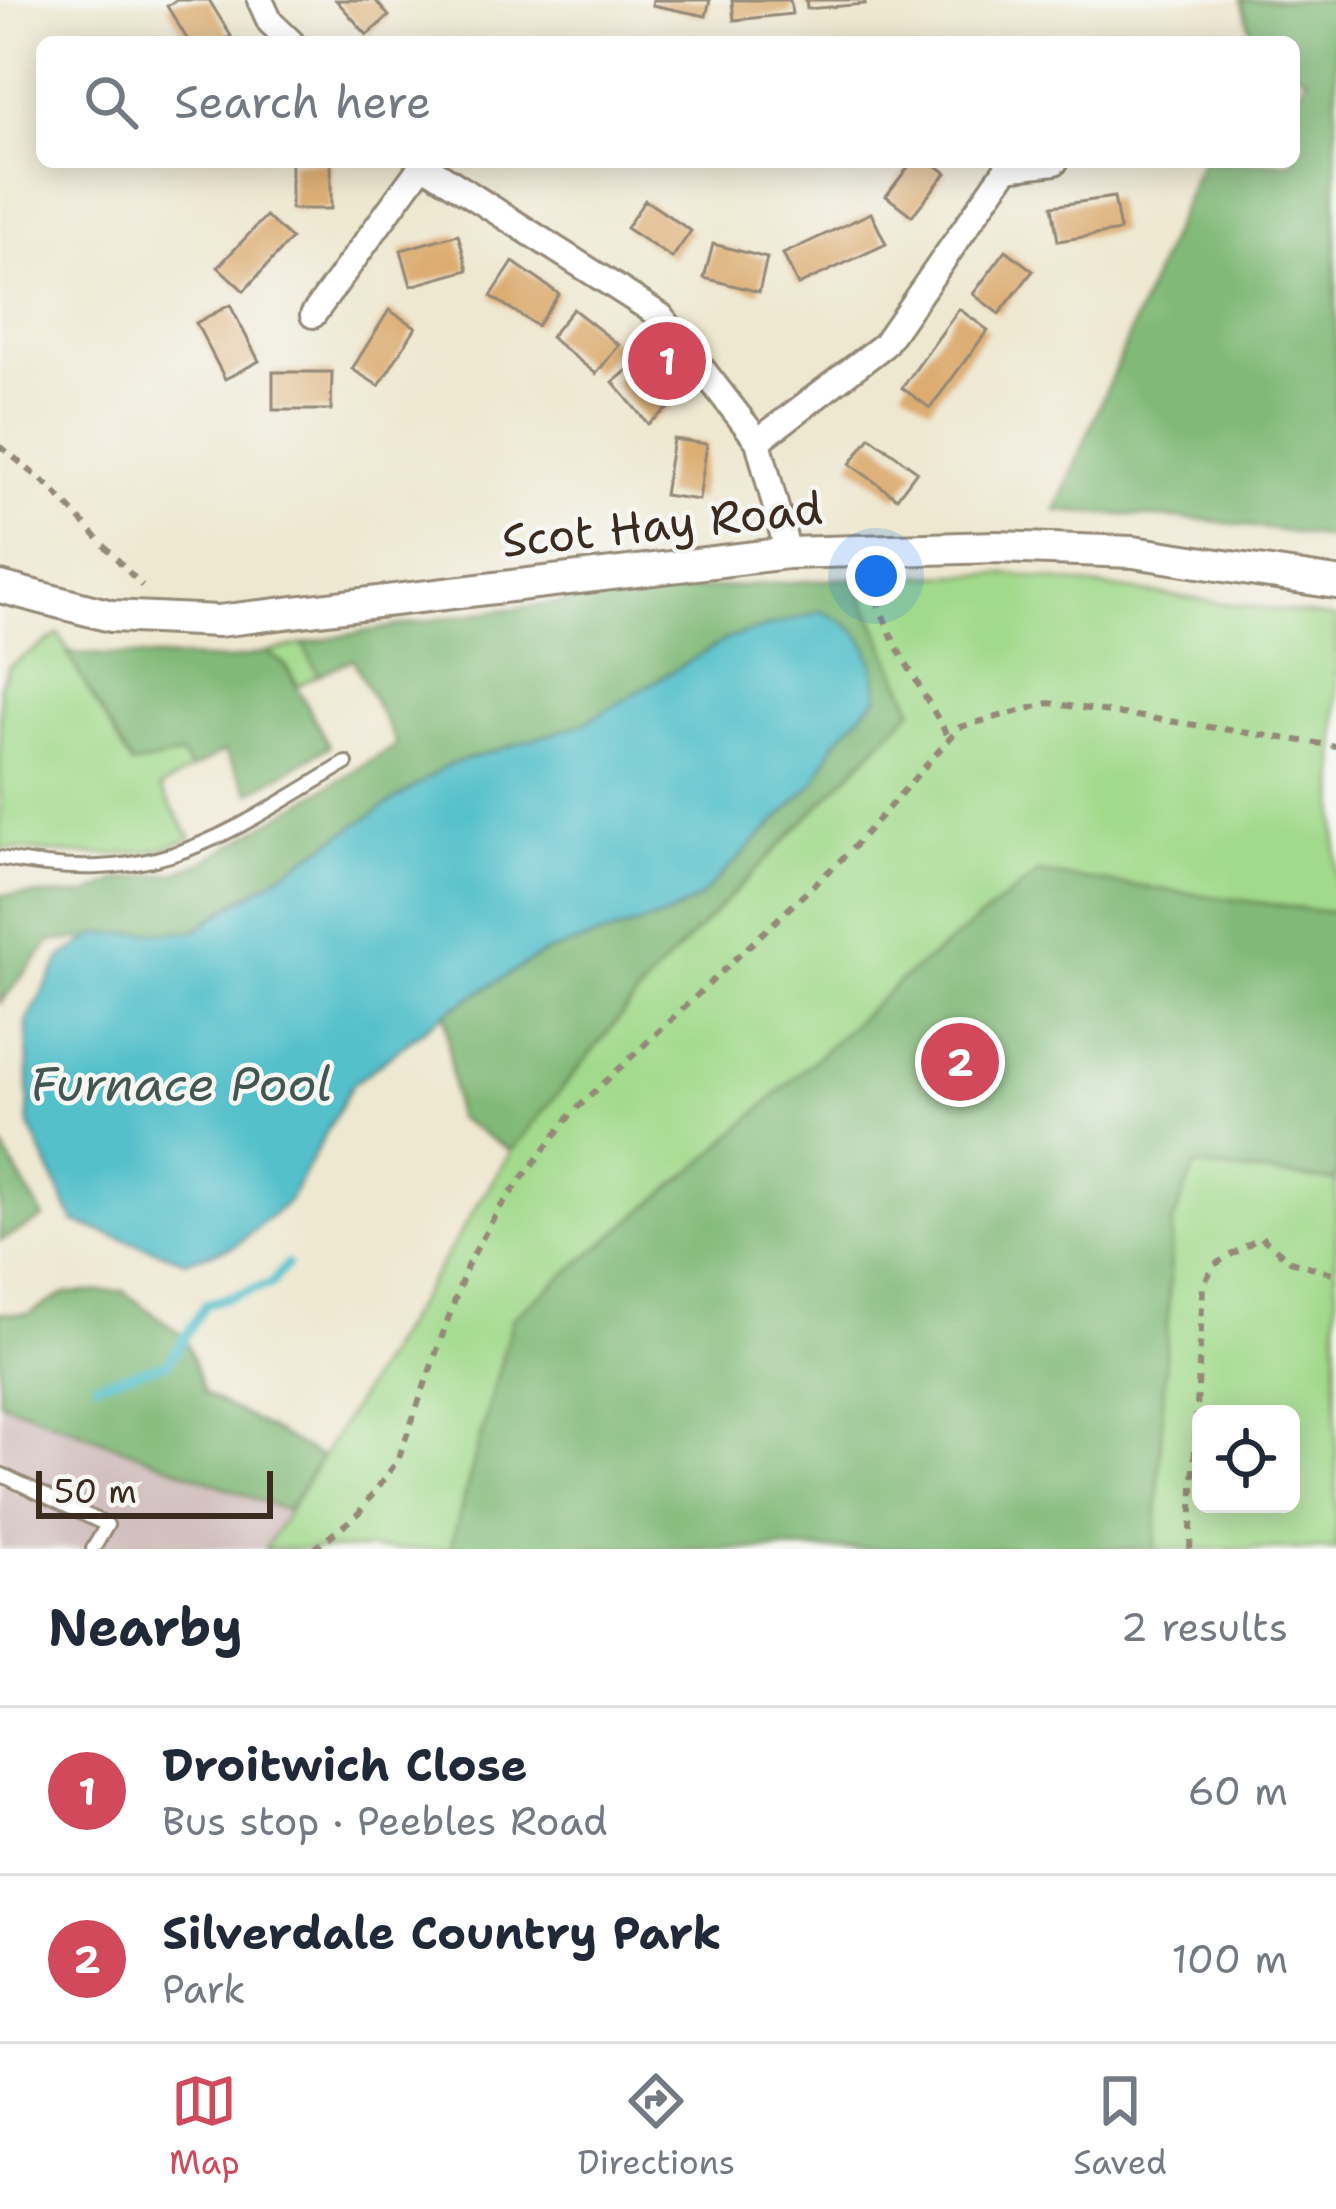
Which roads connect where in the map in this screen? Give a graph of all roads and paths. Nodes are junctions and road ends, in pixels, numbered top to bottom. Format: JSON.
{"nodes":[{"id":1,"x":260,"y":0,"type":"edge"},
{"id":2,"x":285,"y":36,"type":"edge"},
{"id":3,"x":417,"y":168,"type":"edge"},
{"id":4,"x":426,"y":168,"type":"edge"},
{"id":5,"x":1007,"y":168,"type":"edge"},
{"id":6,"x":313,"y":315,"type":"dead end"},
{"id":7,"x":758,"y":441,"type":"junction"},
{"id":8,"x":0,"y":446,"type":"edge"},
{"id":9,"x":856,"y":550,"type":"junction"},
{"id":10,"x":788,"y":553,"type":"junction"},
{"id":11,"x":1336,"y":584,"type":"edge"},
{"id":12,"x":0,"y":587,"type":"edge"},
{"id":13,"x":178,"y":620,"type":"junction"},
{"id":14,"x":949,"y":738,"type":"junction"},
{"id":15,"x":1336,"y":746,"type":"edge"},
{"id":16,"x":346,"y":764,"type":"dead end"},
{"id":17,"x":0,"y":858,"type":"edge"},
{"id":18,"x":1336,"y":1274,"type":"edge"},
{"id":19,"x":0,"y":1474,"type":"edge"},
{"id":20,"x":93,"y":1549,"type":"edge"},
{"id":21,"x":314,"y":1549,"type":"edge"},
{"id":22,"x":1190,"y":1549,"type":"edge"}],
"edges":[{"from":1,"to":2,"type":"street"},
{"from":3,"to":6,"type":"street"},
{"from":4,"to":7,"type":"street"},
{"from":5,"to":7,"type":"street"},
{"from":7,"to":10,"type":"street"},
{"from":8,"to":13,"type":"path"},
{"from":9,"to":10,"type":"street","name":"Scot Hay Road"},
{"from":9,"to":11,"type":"street","name":"Scot Hay Road"},
{"from":9,"to":14,"type":"path"},
{"from":10,"to":13,"type":"street","name":"Scot Hay Road"},
{"from":12,"to":13,"type":"street","name":"Scot Hay Road"},
{"from":14,"to":15,"type":"path"},
{"from":14,"to":21,"type":"path"},
{"from":16,"to":17,"type":"lane"},
{"from":18,"to":22,"type":"path"},
{"from":19,"to":20,"type":"lane"}]}
